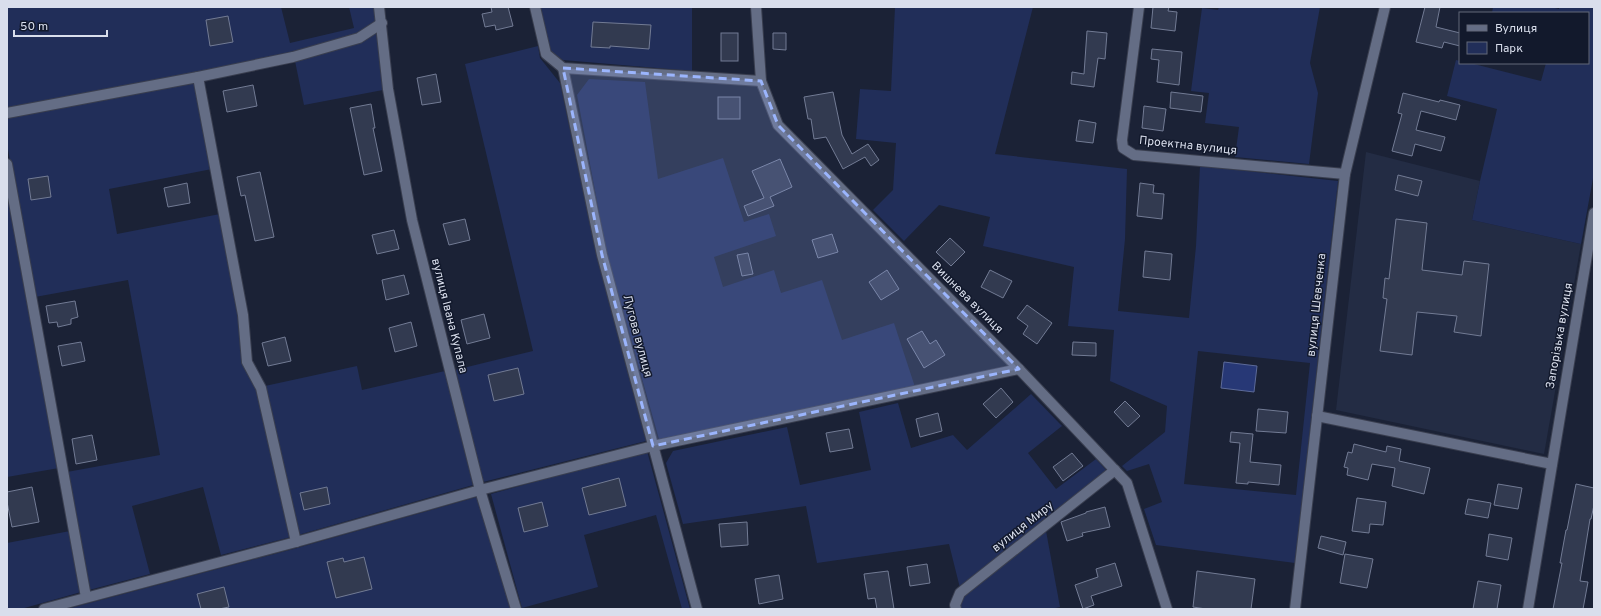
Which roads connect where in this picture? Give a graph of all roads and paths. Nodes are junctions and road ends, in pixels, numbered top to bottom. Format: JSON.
{"nodes":[{"id":1,"x":379,"y":7,"type":"edge"},
{"id":2,"x":535,"y":7,"type":"edge"},
{"id":3,"x":756,"y":7,"type":"edge"},
{"id":4,"x":1139,"y":7,"type":"edge"},
{"id":5,"x":1385,"y":7,"type":"edge"},
{"id":6,"x":382,"y":23,"type":"junction"},
{"id":7,"x":563,"y":68,"type":"junction"},
{"id":8,"x":198,"y":77,"type":"junction"},
{"id":9,"x":761,"y":81,"type":"junction"},
{"id":10,"x":7,"y":113,"type":"edge"},
{"id":11,"x":7,"y":164,"type":"edge"},
{"id":12,"x":1345,"y":174,"type":"junction"},
{"id":13,"x":1594,"y":213,"type":"edge"},
{"id":14,"x":1019,"y":369,"type":"junction"},
{"id":15,"x":1317,"y":416,"type":"junction"},
{"id":16,"x":653,"y":446,"type":"junction"},
{"id":17,"x":1552,"y":464,"type":"junction"},
{"id":18,"x":1115,"y":470,"type":"junction"},
{"id":19,"x":480,"y":490,"type":"junction"},
{"id":20,"x":296,"y":542,"type":"junction"},
{"id":21,"x":86,"y":597,"type":"junction"},
{"id":22,"x":44,"y":609,"type":"edge"},
{"id":23,"x":516,"y":609,"type":"edge"},
{"id":24,"x":697,"y":609,"type":"edge"},
{"id":25,"x":956,"y":609,"type":"edge"},
{"id":26,"x":1167,"y":609,"type":"edge"},
{"id":27,"x":1295,"y":609,"type":"edge"},
{"id":28,"x":1528,"y":609,"type":"edge"}],
"edges":[{"from":1,"to":6,"type":"street","name":"вулиця Івана Купала"},
{"from":2,"to":7,"type":"street"},
{"from":3,"to":9,"type":"street","name":"Вишнева вулиця"},
{"from":4,"to":12,"type":"street","name":"Проектна вулиця"},
{"from":5,"to":12,"type":"street","name":"вулиця Шевченка"},
{"from":6,"to":8,"type":"street"},
{"from":6,"to":19,"type":"street","name":"вулиця Івана Купала"},
{"from":7,"to":9,"type":"street"},
{"from":7,"to":16,"type":"street","name":"Лугова вулиця"},
{"from":8,"to":10,"type":"street"},
{"from":8,"to":20,"type":"street"},
{"from":9,"to":14,"type":"street","name":"Вишнева вулиця"},
{"from":11,"to":21,"type":"street"},
{"from":12,"to":15,"type":"street","name":"вулиця Шевченка"},
{"from":13,"to":17,"type":"street","name":"Запорізька вулиця"},
{"from":14,"to":16,"type":"street"},
{"from":14,"to":18,"type":"street","name":"Вишнева вулиця"},
{"from":15,"to":17,"type":"street"},
{"from":15,"to":27,"type":"street","name":"вулиця Шевченка"},
{"from":16,"to":19,"type":"street"},
{"from":16,"to":24,"type":"street","name":"Лугова вулиця"},
{"from":17,"to":28,"type":"street","name":"Запорізька вулиця"},
{"from":18,"to":25,"type":"street","name":"вулиця Миру"},
{"from":18,"to":26,"type":"street","name":"Вишнева вулиця"},
{"from":19,"to":20,"type":"street"},
{"from":19,"to":23,"type":"street","name":"вулиця Івана Купала"},
{"from":20,"to":21,"type":"street"},
{"from":21,"to":22,"type":"street"}]}
